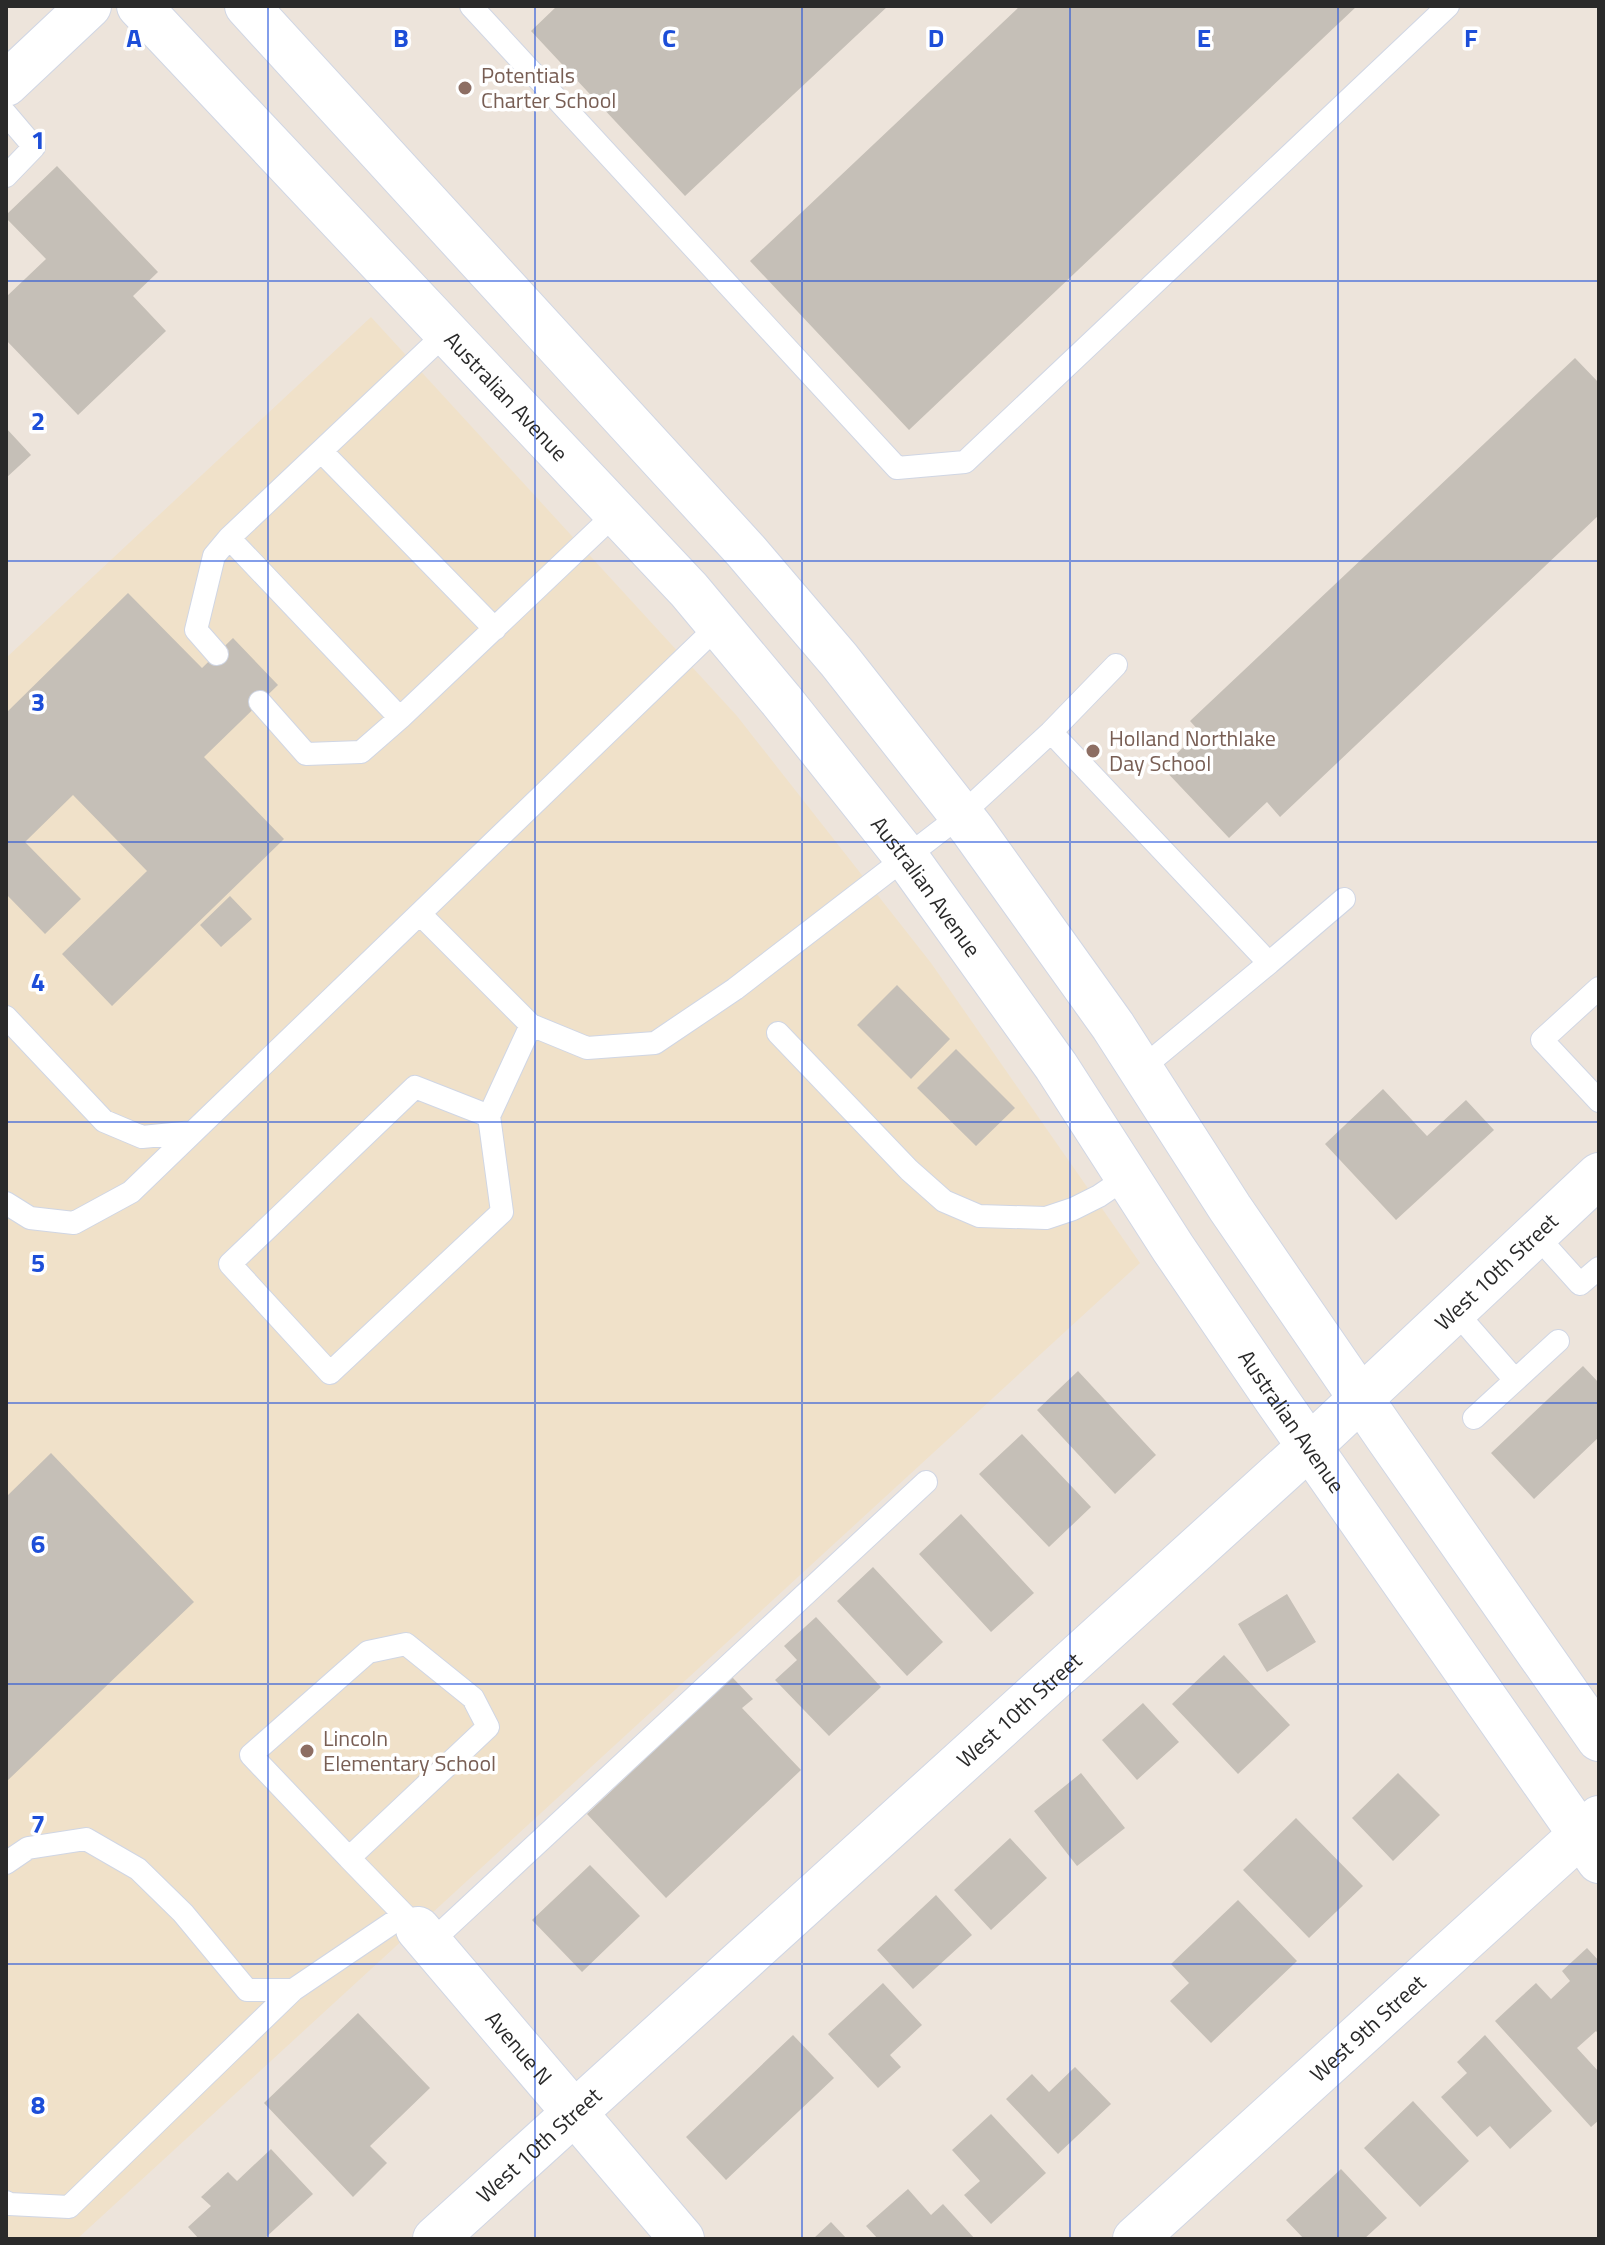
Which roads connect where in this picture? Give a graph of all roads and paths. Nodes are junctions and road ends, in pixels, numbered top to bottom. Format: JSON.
{"nodes":[{"id":1,"x":89,"y":6,"type":"edge"},
{"id":2,"x":139,"y":6,"type":"edge"},
{"id":3,"x":247,"y":6,"type":"edge"},
{"id":4,"x":471,"y":6,"type":"edge"},
{"id":5,"x":1448,"y":6,"type":"edge"},
{"id":6,"x":6,"y":84,"type":"edge"},
{"id":7,"x":6,"y":114,"type":"edge"},
{"id":8,"x":6,"y":176,"type":"edge"},
{"id":9,"x":446,"y":333,"type":"junction"},
{"id":10,"x":321,"y":451,"type":"junction"},
{"id":11,"x":616,"y":513,"type":"junction"},
{"id":12,"x":229,"y":538,"type":"junction"},
{"id":13,"x":719,"y":625,"type":"junction"},
{"id":14,"x":495,"y":629,"type":"junction"},
{"id":15,"x":217,"y":654,"type":"dead end"},
{"id":16,"x":1116,"y":665,"type":"dead end"},
{"id":17,"x":260,"y":702,"type":"dead end"},
{"id":18,"x":400,"y":718,"type":"junction"},
{"id":19,"x":1051,"y":732,"type":"junction"},
{"id":20,"x":961,"y":815,"type":"junction"},
{"id":21,"x":906,"y":857,"type":"junction"},
{"id":22,"x":1344,"y":899,"type":"dead end"},
{"id":23,"x":420,"y":914,"type":"junction"},
{"id":24,"x":1269,"y":963,"type":"junction"},
{"id":25,"x":1599,"y":988,"type":"edge"},
{"id":26,"x":6,"y":1017,"type":"edge"},
{"id":27,"x":531,"y":1025,"type":"junction"},
{"id":28,"x":778,"y":1033,"type":"dead end"},
{"id":29,"x":1141,"y":1069,"type":"junction"},
{"id":30,"x":1599,"y":1101,"type":"edge"},
{"id":31,"x":489,"y":1116,"type":"junction"},
{"id":32,"x":193,"y":1132,"type":"junction"},
{"id":33,"x":1599,"y":1175,"type":"edge"},
{"id":34,"x":1127,"y":1177,"type":"junction"},
{"id":35,"x":6,"y":1203,"type":"edge"},
{"id":36,"x":1536,"y":1235,"type":"junction"},
{"id":37,"x":1599,"y":1268,"type":"edge"},
{"id":38,"x":1454,"y":1310,"type":"junction"},
{"id":39,"x":1558,"y":1341,"type":"dead end"},
{"id":40,"x":1515,"y":1380,"type":"junction"},
{"id":41,"x":1360,"y":1398,"type":"junction"},
{"id":42,"x":1474,"y":1418,"type":"dead end"},
{"id":43,"x":1309,"y":1447,"type":"junction"},
{"id":44,"x":926,"y":1482,"type":"dead end"},
{"id":45,"x":1599,"y":1739,"type":"edge"},
{"id":46,"x":1593,"y":1838,"type":"edge"},
{"id":47,"x":349,"y":1858,"type":"junction"},
{"id":48,"x":6,"y":1863,"type":"edge"},
{"id":49,"x":418,"y":1929,"type":"junction"},
{"id":50,"x":293,"y":1990,"type":"junction"},
{"id":51,"x":573,"y":2111,"type":"junction"},
{"id":52,"x":6,"y":2202,"type":"edge"},
{"id":53,"x":435,"y":2239,"type":"edge"},
{"id":54,"x":682,"y":2239,"type":"edge"},
{"id":55,"x":1135,"y":2239,"type":"edge"}],
"edges":[{"from":1,"to":6,"type":"main road"},
{"from":2,"to":9,"type":"main road","name":"Australian Avenue"},
{"from":3,"to":20,"type":"main road"},
{"from":4,"to":5,"type":"lane"},
{"from":7,"to":8,"type":"lane"},
{"from":9,"to":10,"type":"lane"},
{"from":9,"to":11,"type":"main road","name":"Australian Avenue"},
{"from":10,"to":12,"type":"lane"},
{"from":10,"to":14,"type":"lane"},
{"from":11,"to":13,"type":"main road","name":"Australian Avenue"},
{"from":11,"to":14,"type":"lane"},
{"from":12,"to":15,"type":"lane"},
{"from":12,"to":18,"type":"lane"},
{"from":13,"to":21,"type":"main road","name":"Australian Avenue"},
{"from":13,"to":23,"type":"lane"},
{"from":14,"to":18,"type":"lane"},
{"from":16,"to":19,"type":"lane"},
{"from":17,"to":18,"type":"lane"},
{"from":19,"to":20,"type":"lane"},
{"from":19,"to":24,"type":"lane"},
{"from":20,"to":21,"type":"lane"},
{"from":20,"to":29,"type":"main road"},
{"from":21,"to":27,"type":"lane"},
{"from":21,"to":34,"type":"main road","name":"Australian Avenue"},
{"from":22,"to":24,"type":"lane"},
{"from":23,"to":27,"type":"lane"},
{"from":23,"to":32,"type":"lane"},
{"from":24,"to":29,"type":"lane"},
{"from":25,"to":30,"type":"lane"},
{"from":26,"to":32,"type":"lane"},
{"from":27,"to":31,"type":"lane"},
{"from":28,"to":34,"type":"lane"},
{"from":29,"to":41,"type":"main road"},
{"from":31,"to":31,"type":"lane"},
{"from":32,"to":35,"type":"lane"},
{"from":33,"to":36,"type":"main road","name":"West 10th Street"},
{"from":34,"to":43,"type":"main road","name":"Australian Avenue"},
{"from":36,"to":37,"type":"lane"},
{"from":36,"to":38,"type":"main road","name":"West 10th Street"},
{"from":38,"to":40,"type":"lane"},
{"from":38,"to":41,"type":"main road","name":"West 10th Street"},
{"from":39,"to":40,"type":"lane"},
{"from":40,"to":42,"type":"lane"},
{"from":41,"to":43,"type":"main road","name":"West 10th Street"},
{"from":41,"to":45,"type":"main road"},
{"from":43,"to":46,"type":"main road","name":"Australian Avenue"},
{"from":43,"to":51,"type":"main road","name":"West 10th Street"},
{"from":44,"to":49,"type":"lane"},
{"from":46,"to":55,"type":"main road","name":"West 9th Street"},
{"from":47,"to":47,"type":"lane"},
{"from":47,"to":49,"type":"lane"},
{"from":48,"to":50,"type":"lane"},
{"from":49,"to":50,"type":"lane"},
{"from":49,"to":51,"type":"main road","name":"Avenue N"},
{"from":50,"to":52,"type":"lane"},
{"from":51,"to":53,"type":"main road","name":"West 10th Street"},
{"from":51,"to":54,"type":"main road","name":"Avenue N"}]}
